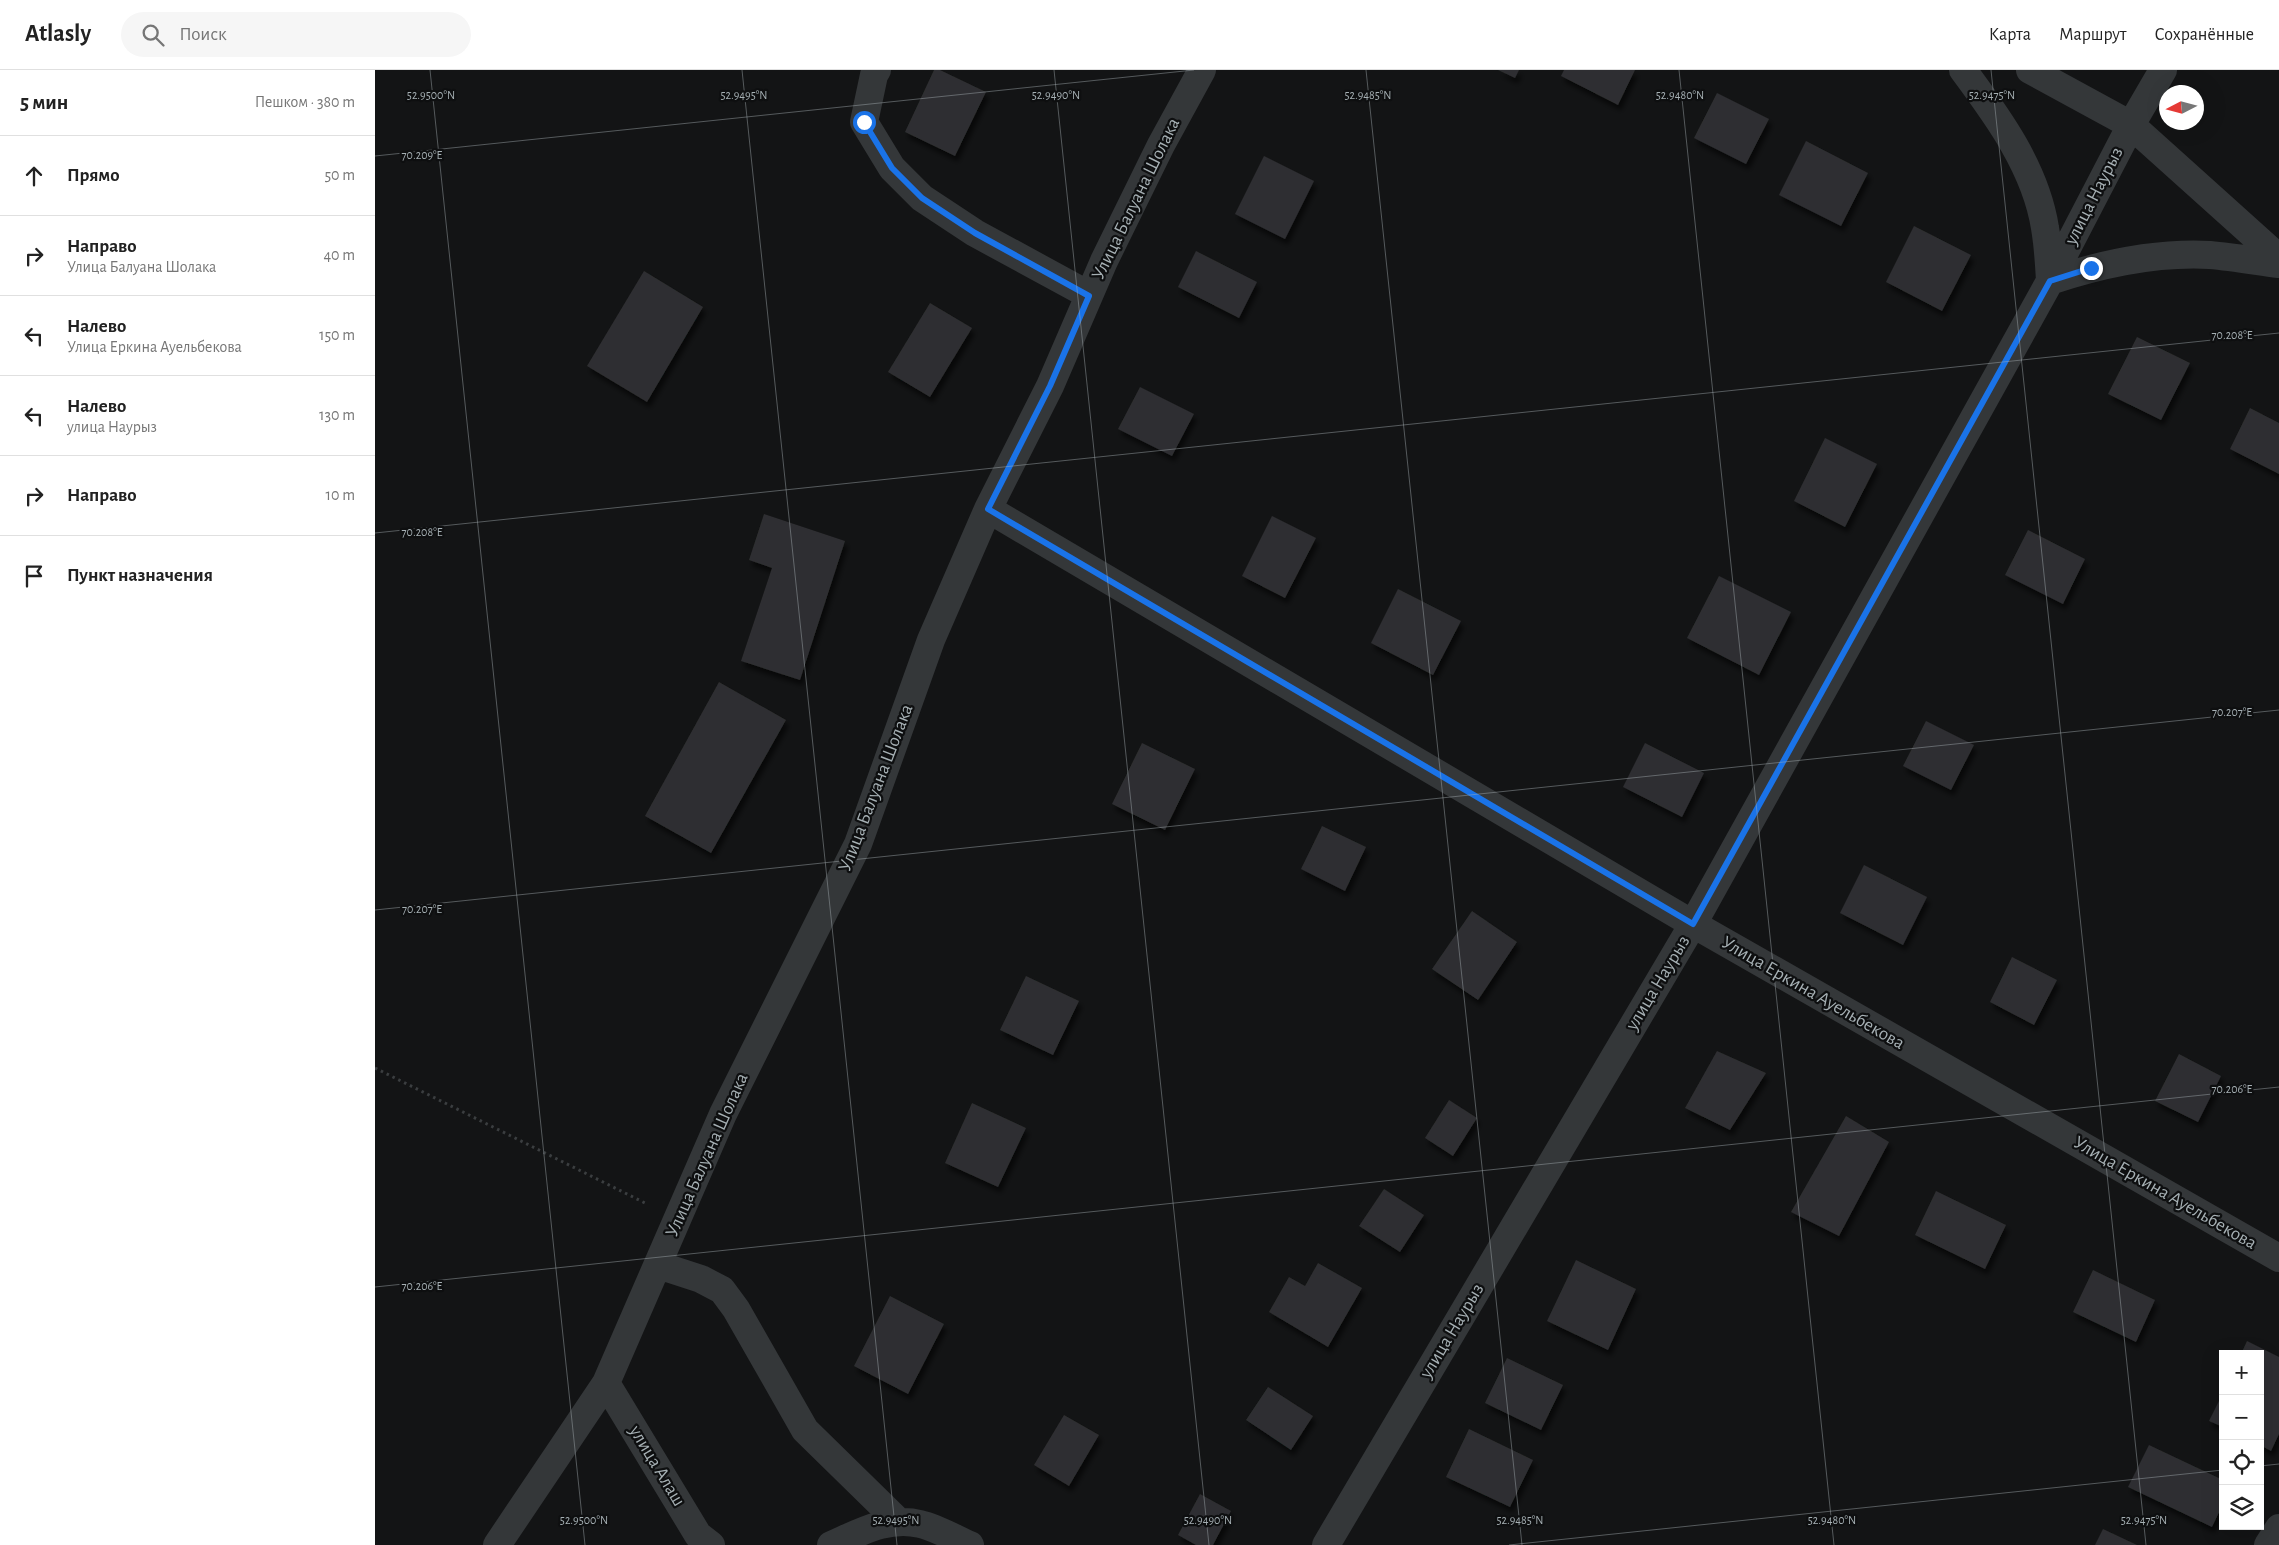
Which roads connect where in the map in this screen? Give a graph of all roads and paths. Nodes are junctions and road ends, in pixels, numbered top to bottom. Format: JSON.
{"nodes":[{"id":1,"x":877,"y":70,"type":"edge"},
{"id":2,"x":1202,"y":70,"type":"edge"},
{"id":3,"x":1963,"y":70,"type":"edge"},
{"id":4,"x":2030,"y":70,"type":"edge"},
{"id":5,"x":2163,"y":70,"type":"edge"},
{"id":6,"x":2131,"y":125,"type":"junction"},
{"id":7,"x":2279,"y":258,"type":"edge"},
{"id":8,"x":2279,"y":264,"type":"edge"},
{"id":9,"x":2050,"y":281,"type":"junction"},
{"id":10,"x":1089,"y":296,"type":"junction"},
{"id":11,"x":988,"y":509,"type":"junction"},
{"id":12,"x":1693,"y":924,"type":"junction"},
{"id":13,"x":375,"y":1068,"type":"edge"},
{"id":14,"x":678,"y":1219,"type":"junction"},
{"id":15,"x":2279,"y":1258,"type":"edge"},
{"id":16,"x":657,"y":1265,"type":"junction"},
{"id":17,"x":606,"y":1384,"type":"junction"},
{"id":18,"x":899,"y":1522,"type":"junction"},
{"id":19,"x":2279,"y":1528,"type":"edge"},
{"id":20,"x":497,"y":1545,"type":"edge"},
{"id":21,"x":711,"y":1545,"type":"edge"},
{"id":22,"x":831,"y":1545,"type":"edge"},
{"id":23,"x":970,"y":1545,"type":"edge"},
{"id":24,"x":1325,"y":1545,"type":"edge"},
{"id":25,"x":2268,"y":1545,"type":"edge"}],
"edges":[{"from":1,"to":10,"type":"street"},
{"from":2,"to":10,"type":"street","name":"Улица Балуана Шолака"},
{"from":3,"to":9,"type":"street"},
{"from":4,"to":6,"type":"street"},
{"from":5,"to":6,"type":"street","name":"улица Наурыз"},
{"from":6,"to":7,"type":"street"},
{"from":6,"to":9,"type":"street","name":"улица Наурыз"},
{"from":8,"to":9,"type":"street"},
{"from":9,"to":12,"type":"street","name":"улица Наурыз"},
{"from":10,"to":11,"type":"street","name":"Улица Балуана Шолака"},
{"from":11,"to":12,"type":"street","name":"Улица Еркина Ауельбекова"},
{"from":11,"to":14,"type":"street","name":"Улица Балуана Шолака"},
{"from":12,"to":15,"type":"street","name":"Улица Еркина Ауельбекова"},
{"from":12,"to":24,"type":"street","name":"улица Наурыз"},
{"from":13,"to":14,"type":"path"},
{"from":14,"to":16,"type":"street","name":"Улица Балуана Шолака"},
{"from":16,"to":17,"type":"street","name":"Улица Балуана Шолака"},
{"from":16,"to":18,"type":"street"},
{"from":17,"to":20,"type":"street","name":"Улица Балуана Шолака"},
{"from":17,"to":21,"type":"street","name":"улица Алаш"},
{"from":18,"to":22,"type":"street"},
{"from":18,"to":23,"type":"street"},
{"from":19,"to":25,"type":"street"}]}
